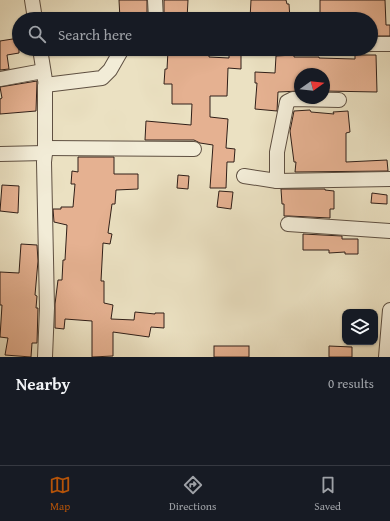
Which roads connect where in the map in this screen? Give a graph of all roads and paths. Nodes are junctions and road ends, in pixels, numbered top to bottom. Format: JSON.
{"nodes":[{"id":1,"x":32,"y":0,"type":"edge"},
{"id":2,"x":155,"y":0,"type":"edge"},
{"id":3,"x":34,"y":12,"type":"edge"},
{"id":4,"x":156,"y":12,"type":"edge"},
{"id":5,"x":378,"y":44,"type":"edge"},
{"id":6,"x":390,"y":44,"type":"edge"},
{"id":7,"x":41,"y":56,"type":"edge"},
{"id":8,"x":118,"y":56,"type":"edge"},
{"id":9,"x":44,"y":78,"type":"junction"},
{"id":10,"x":0,"y":79,"type":"edge"},
{"id":11,"x":339,"y":100,"type":"dead end"},
{"id":12,"x":194,"y":149,"type":"dead end"},
{"id":13,"x":45,"y":151,"type":"junction"},
{"id":14,"x":0,"y":154,"type":"edge"},
{"id":15,"x":244,"y":176,"type":"dead end"},
{"id":16,"x":390,"y":179,"type":"edge"},
{"id":17,"x":277,"y":181,"type":"junction"},
{"id":18,"x":288,"y":224,"type":"dead end"},
{"id":19,"x":390,"y":231,"type":"edge"},
{"id":20,"x":390,"y":310,"type":"edge"},
{"id":21,"x":45,"y":357,"type":"edge"},
{"id":22,"x":386,"y":357,"type":"edge"}],
"edges":[{"from":1,"to":3,"type":"street"},
{"from":2,"to":4,"type":"street"},
{"from":5,"to":6,"type":"street"},
{"from":7,"to":9,"type":"street"},
{"from":8,"to":9,"type":"street"},
{"from":9,"to":10,"type":"street"},
{"from":9,"to":13,"type":"street"},
{"from":11,"to":17,"type":"street"},
{"from":12,"to":13,"type":"street"},
{"from":13,"to":14,"type":"street"},
{"from":13,"to":21,"type":"street"},
{"from":15,"to":17,"type":"street"},
{"from":16,"to":17,"type":"street"},
{"from":18,"to":19,"type":"street"},
{"from":20,"to":22,"type":"street"}]}
